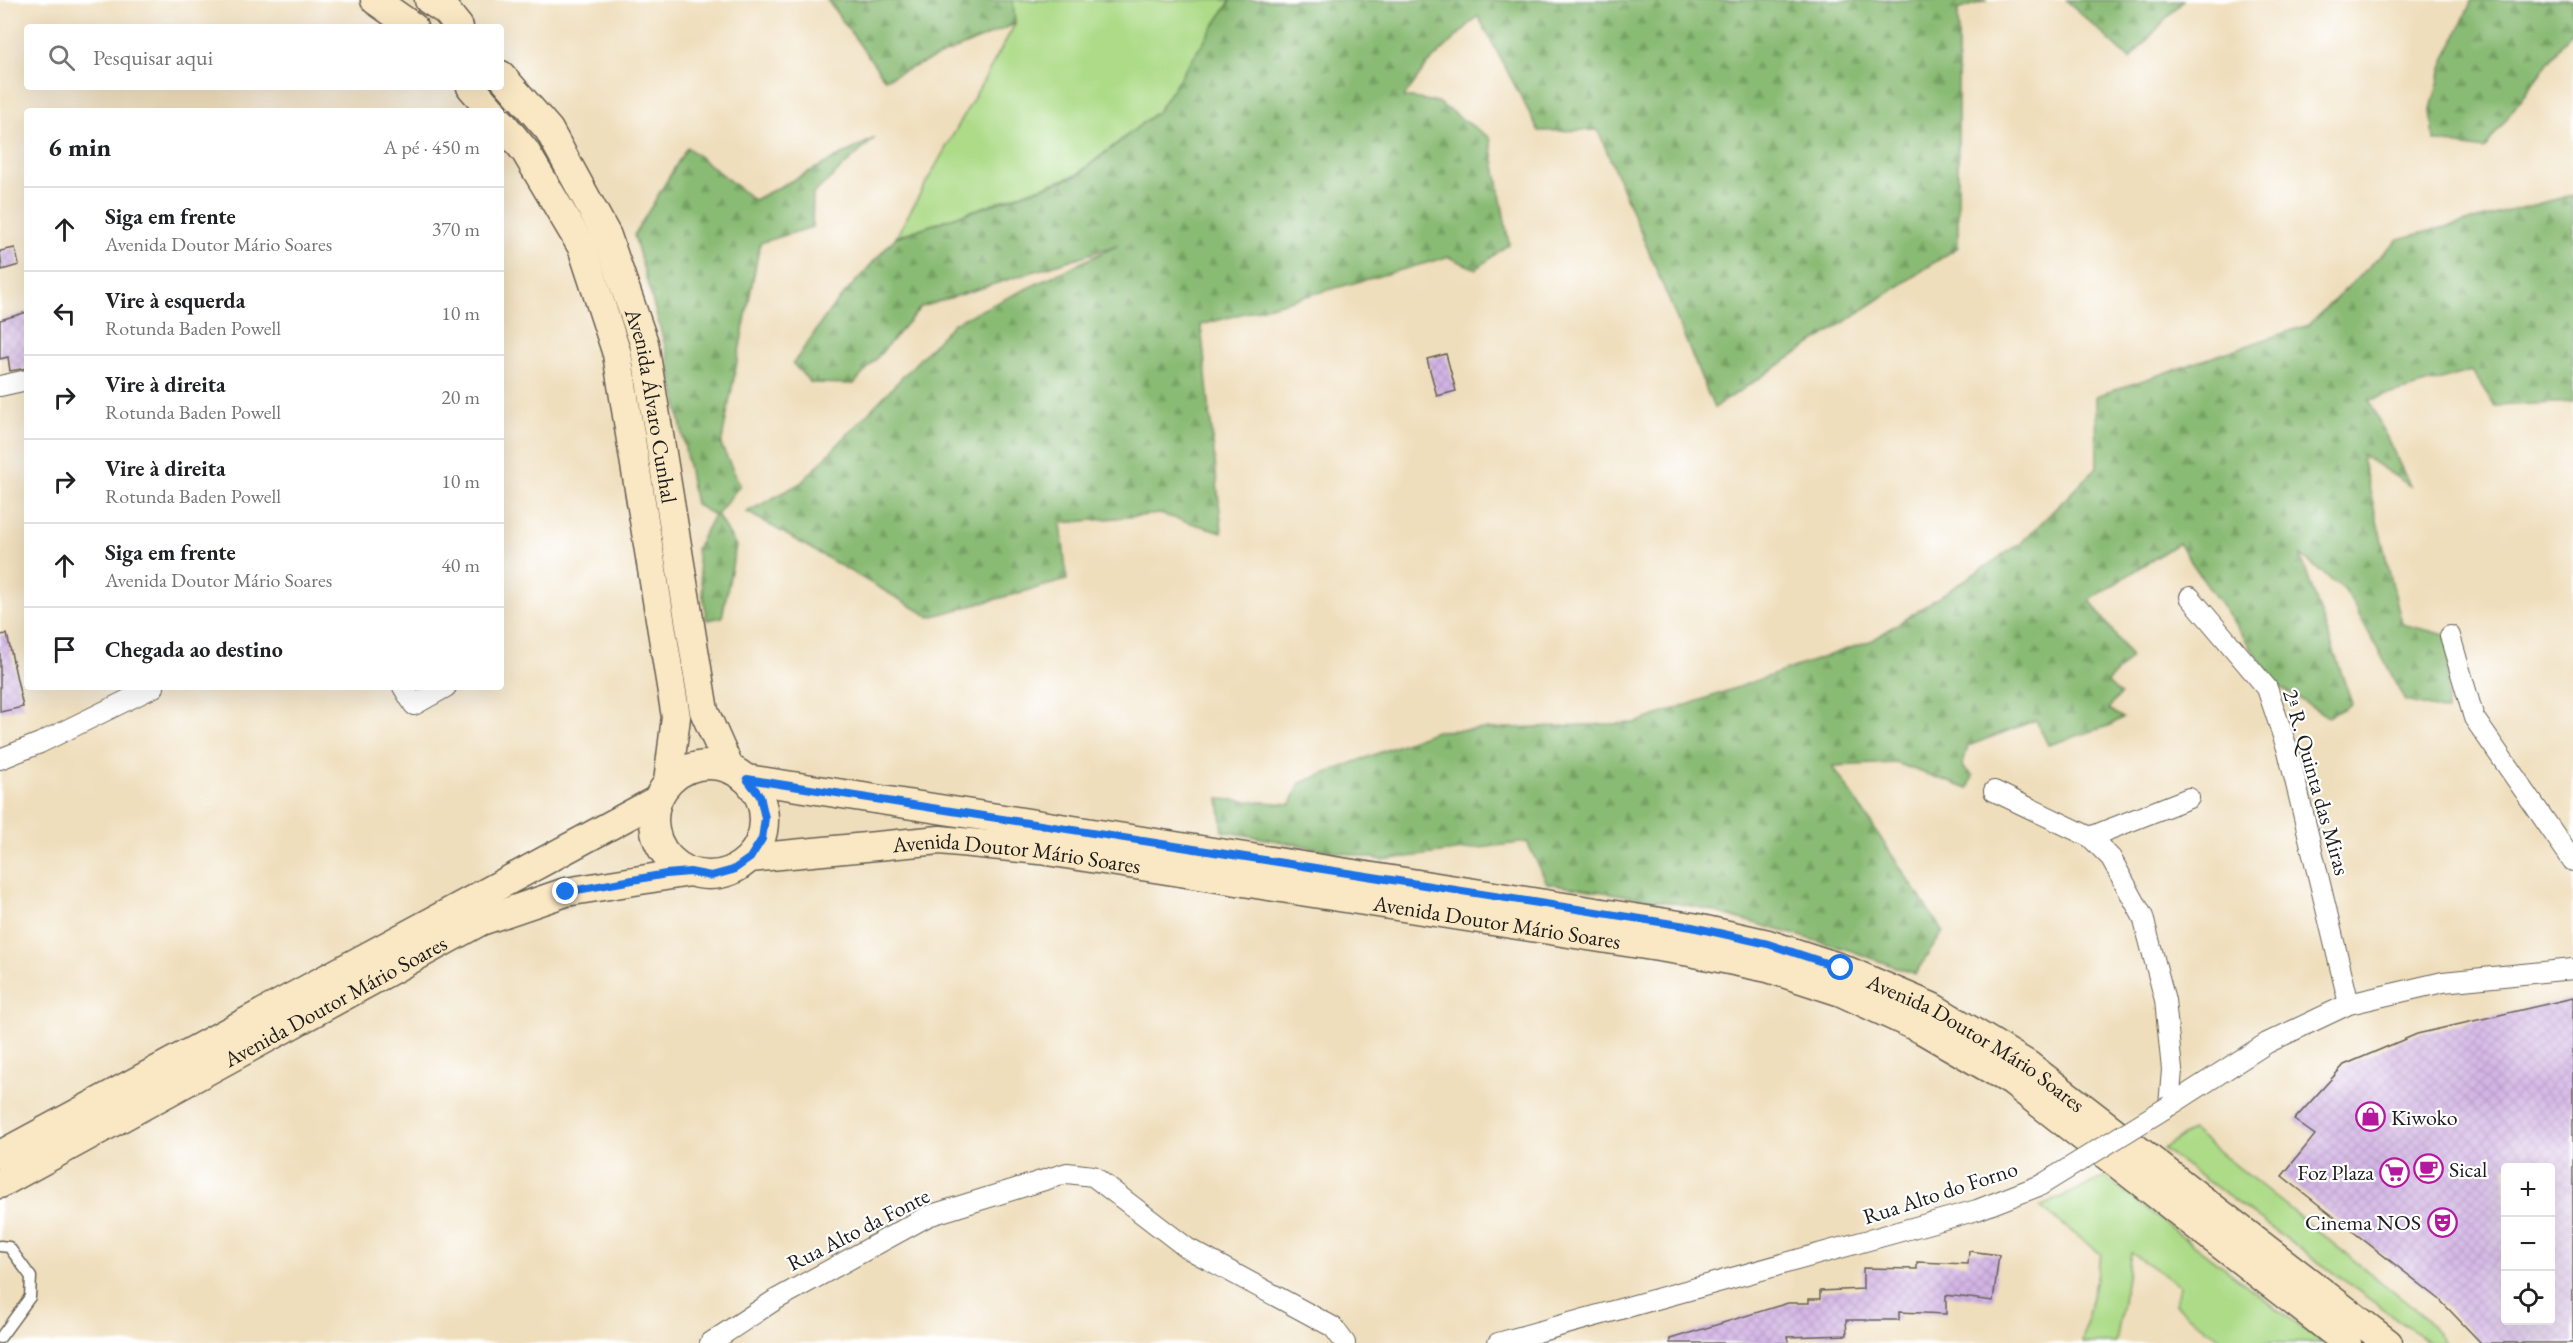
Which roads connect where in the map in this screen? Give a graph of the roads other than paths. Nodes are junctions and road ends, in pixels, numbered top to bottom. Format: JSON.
{"nodes":[{"id":1,"x":375,"y":0,"type":"edge"},
{"id":2,"x":429,"y":0,"type":"edge"},
{"id":3,"x":408,"y":24,"type":"edge"},
{"id":4,"x":457,"y":24,"type":"edge"},
{"id":5,"x":504,"y":78,"type":"edge"},
{"id":6,"x":474,"y":90,"type":"edge"},
{"id":7,"x":489,"y":108,"type":"edge"},
{"id":8,"x":504,"y":126,"type":"edge"},
{"id":9,"x":24,"y":381,"type":"edge"},
{"id":10,"x":0,"y":386,"type":"edge"},
{"id":11,"x":2190,"y":597,"type":"dead end"},
{"id":12,"x":2450,"y":636,"type":"dead end"},
{"id":13,"x":148,"y":690,"type":"edge"},
{"id":14,"x":404,"y":690,"type":"edge"},
{"id":15,"x":441,"y":690,"type":"edge"},
{"id":16,"x":0,"y":759,"type":"edge"},
{"id":17,"x":738,"y":773,"type":"junction"},
{"id":18,"x":663,"y":791,"type":"junction"},
{"id":19,"x":1994,"y":791,"type":"dead end"},
{"id":20,"x":2188,"y":798,"type":"dead end"},
{"id":21,"x":2090,"y":837,"type":"junction"},
{"id":22,"x":750,"y":858,"type":"junction"},
{"id":23,"x":2573,"y":861,"type":"edge"},
{"id":24,"x":690,"y":872,"type":"junction"},
{"id":25,"x":2573,"y":969,"type":"edge"},
{"id":26,"x":2349,"y":1004,"type":"junction"},
{"id":27,"x":2169,"y":1106,"type":"junction"},
{"id":28,"x":0,"y":1155,"type":"edge"},
{"id":29,"x":0,"y":1184,"type":"edge"},
{"id":30,"x":0,"y":1246,"type":"edge"},
{"id":31,"x":0,"y":1338,"type":"edge"},
{"id":32,"x":710,"y":1343,"type":"edge"},
{"id":33,"x":1346,"y":1343,"type":"edge"},
{"id":34,"x":1498,"y":1343,"type":"edge"},
{"id":35,"x":2347,"y":1343,"type":"edge"},
{"id":36,"x":2388,"y":1343,"type":"edge"}],
"edges":[{"from":1,"to":3,"type":"main road"},
{"from":2,"to":4,"type":"main road"},
{"from":5,"to":17,"type":"main road","name":"Avenida Álvaro Cunhal"},
{"from":6,"to":7,"type":"main road"},
{"from":8,"to":18,"type":"main road","name":"Avenida Álvaro Cunhal"},
{"from":9,"to":10,"type":"street"},
{"from":11,"to":26,"type":"street","name":"2ª R. Quinta das Miras"},
{"from":12,"to":23,"type":"street"},
{"from":13,"to":16,"type":"street"},
{"from":14,"to":15,"type":"street"},
{"from":17,"to":18,"type":"main road"},
{"from":17,"to":22,"type":"main road"},
{"from":17,"to":36,"type":"main road","name":"Avenida Doutor Mário Soares"},
{"from":18,"to":24,"type":"main road"},
{"from":18,"to":28,"type":"main road","name":"Avenida Doutor Mário Soares"},
{"from":19,"to":21,"type":"street"},
{"from":20,"to":21,"type":"street"},
{"from":21,"to":27,"type":"street"},
{"from":22,"to":24,"type":"main road"},
{"from":22,"to":35,"type":"main road","name":"Avenida Doutor Mário Soares"},
{"from":24,"to":29,"type":"main road","name":"Avenida Doutor Mário Soares"},
{"from":25,"to":26,"type":"street","name":"Rua Alto do Forno"},
{"from":26,"to":27,"type":"street","name":"Rua Alto do Forno"},
{"from":27,"to":34,"type":"street","name":"Rua Alto do Forno","bridge":true},
{"from":30,"to":31,"type":"lane"},
{"from":32,"to":33,"type":"street","name":"Rua Alto da Fonte"}]}
